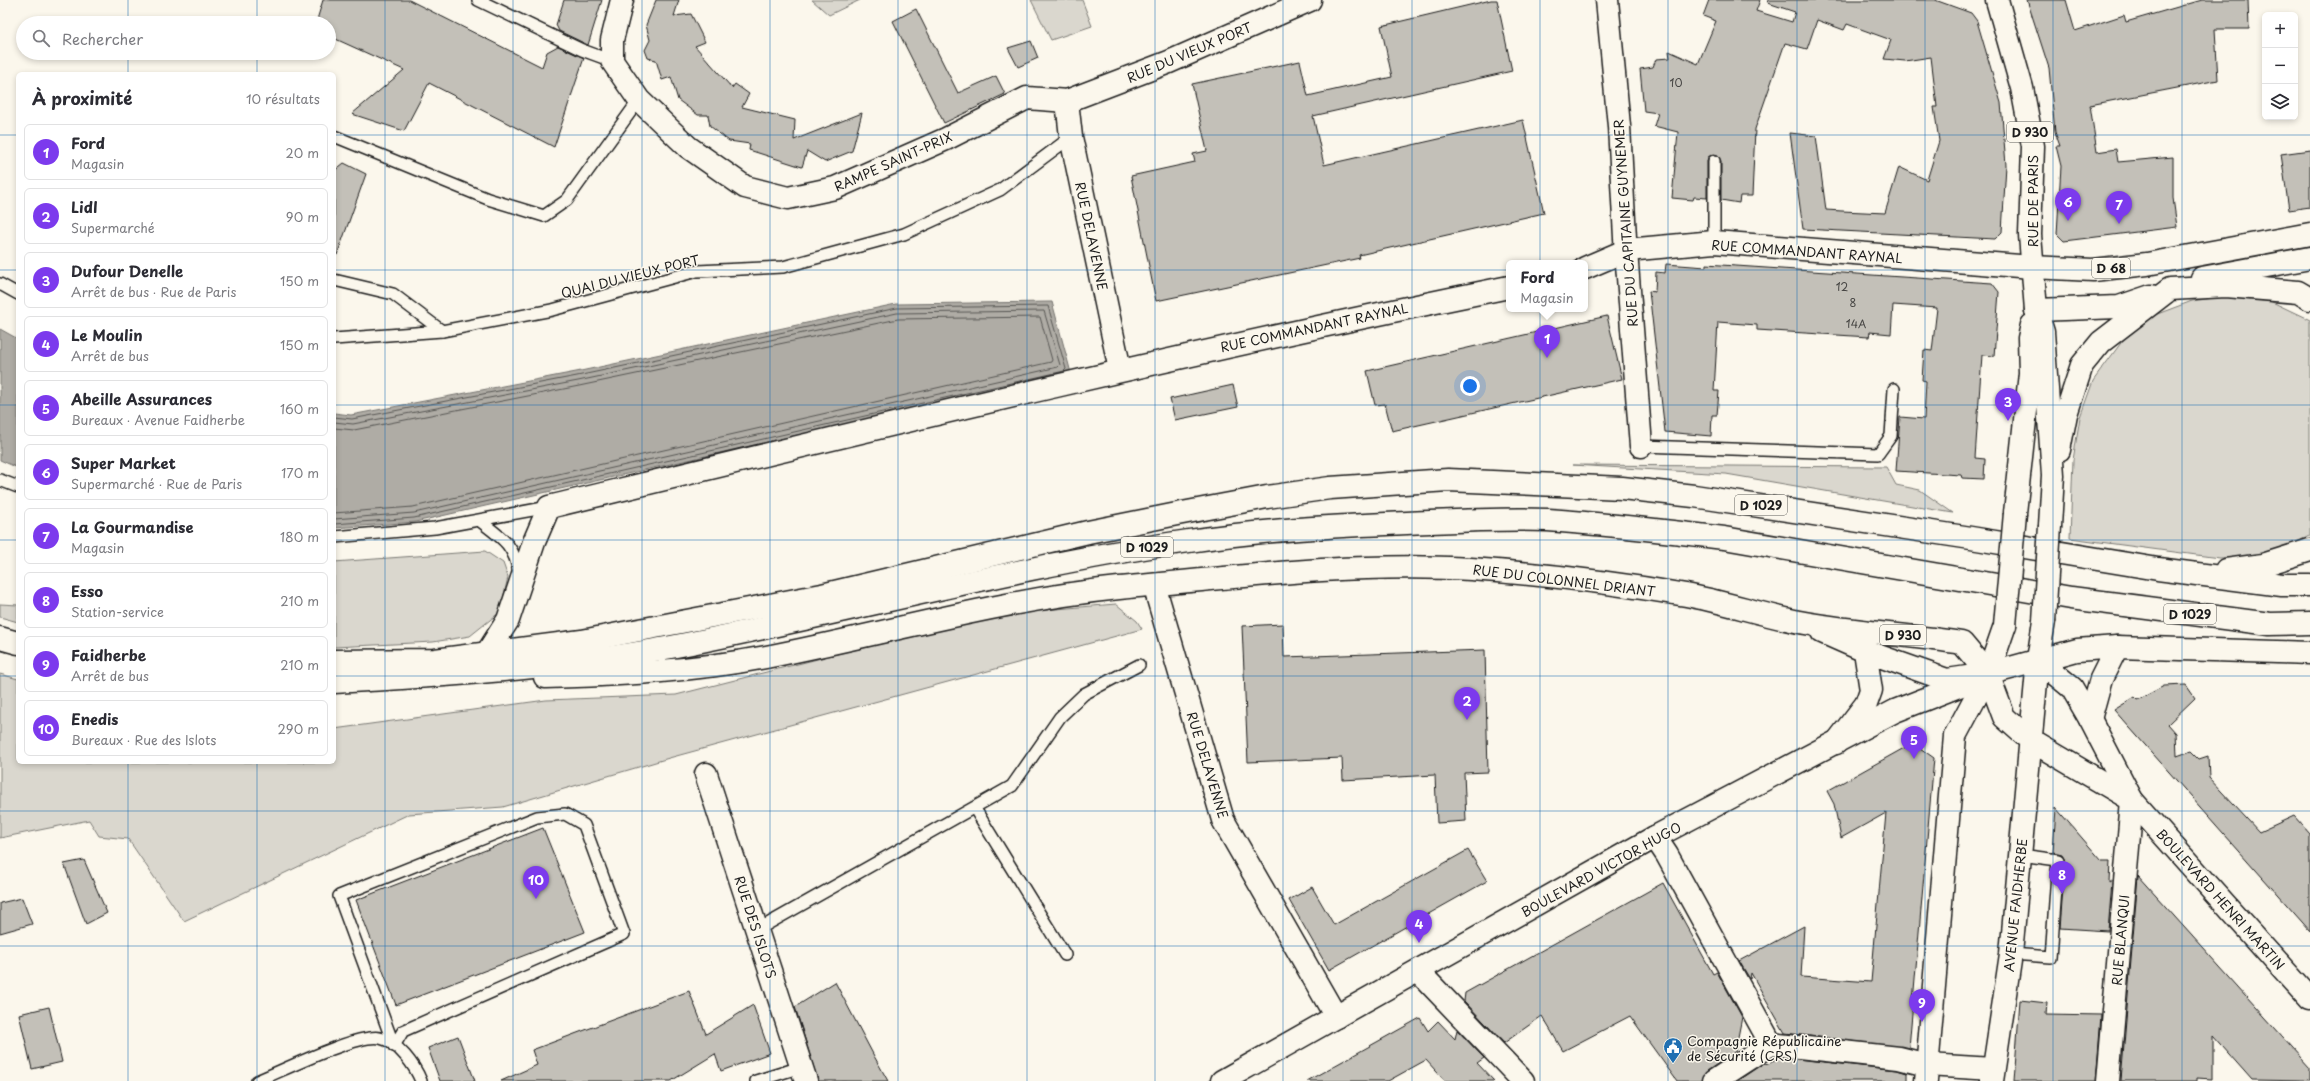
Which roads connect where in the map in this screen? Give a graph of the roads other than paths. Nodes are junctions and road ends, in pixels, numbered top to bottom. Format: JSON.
{"nodes":[{"id":1,"x":478,"y":0,"type":"edge"},
{"id":2,"x":622,"y":0,"type":"edge"},
{"id":3,"x":1310,"y":0,"type":"edge"},
{"id":4,"x":1607,"y":0,"type":"edge"},
{"id":5,"x":1997,"y":0,"type":"edge"},
{"id":6,"x":612,"y":61,"type":"junction"},
{"id":7,"x":639,"y":100,"type":"junction"},
{"id":8,"x":1067,"y":101,"type":"junction"},
{"id":9,"x":336,"y":137,"type":"edge"},
{"id":10,"x":1071,"y":137,"type":"junction"},
{"id":11,"x":1714,"y":161,"type":"dead end"},
{"id":12,"x":2310,"y":234,"type":"edge"},
{"id":13,"x":1714,"y":242,"type":"junction"},
{"id":14,"x":1627,"y":250,"type":"junction"},
{"id":15,"x":2310,"y":258,"type":"edge"},
{"id":16,"x":1588,"y":267,"type":"edge"},
{"id":17,"x":2032,"y":268,"type":"junction"},
{"id":18,"x":336,"y":280,"type":"edge"},
{"id":19,"x":0,"y":284,"type":"edge"},
{"id":20,"x":1506,"y":288,"type":"edge"},
{"id":21,"x":2170,"y":289,"type":"junction"},
{"id":22,"x":16,"y":293,"type":"edge"},
{"id":23,"x":2310,"y":298,"type":"edge"},
{"id":24,"x":2036,"y":310,"type":"junction"},
{"id":25,"x":442,"y":331,"type":"junction"},
{"id":26,"x":336,"y":339,"type":"edge"},
{"id":27,"x":1120,"y":370,"type":"junction"},
{"id":28,"x":1894,"y":389,"type":"dead end"},
{"id":29,"x":1641,"y":446,"type":"joint"},
{"id":30,"x":2053,"y":474,"type":"junction"},
{"id":31,"x":0,"y":480,"type":"edge"},
{"id":32,"x":16,"y":486,"type":"edge"},
{"id":33,"x":549,"y":507,"type":"junction"},
{"id":34,"x":480,"y":521,"type":"junction"},
{"id":35,"x":336,"y":537,"type":"edge"},
{"id":36,"x":2310,"y":550,"type":"edge"},
{"id":37,"x":2198,"y":574,"type":"junction"},
{"id":38,"x":520,"y":582,"type":"junction"},
{"id":39,"x":1154,"y":585,"type":"junction"},
{"id":40,"x":2310,"y":585,"type":"edge"},
{"id":41,"x":1803,"y":623,"type":"junction"},
{"id":42,"x":2310,"y":623,"type":"edge"},
{"id":43,"x":2118,"y":647,"type":"junction"},
{"id":44,"x":1865,"y":652,"type":"junction"},
{"id":45,"x":487,"y":653,"type":"junction"},
{"id":46,"x":2310,"y":653,"type":"edge"},
{"id":47,"x":2038,"y":660,"type":"junction"},
{"id":48,"x":336,"y":661,"type":"edge"},
{"id":49,"x":1139,"y":665,"type":"dead end"},
{"id":50,"x":1988,"y":674,"type":"junction"},
{"id":51,"x":437,"y":676,"type":"junction"},
{"id":52,"x":336,"y":682,"type":"edge"},
{"id":53,"x":2090,"y":719,"type":"junction"},
{"id":54,"x":2030,"y":740,"type":"junction"},
{"id":55,"x":1836,"y":743,"type":"junction"},
{"id":56,"x":706,"y":774,"type":"dead end"},
{"id":57,"x":2132,"y":800,"type":"junction"},
{"id":58,"x":975,"y":809,"type":"junction"},
{"id":59,"x":1655,"y":837,"type":"junction"},
{"id":60,"x":2020,"y":855,"type":"junction"},
{"id":61,"x":757,"y":930,"type":"junction"},
{"id":62,"x":2011,"y":954,"type":"junction"},
{"id":63,"x":1065,"y":955,"type":"dead end"},
{"id":64,"x":1418,"y":971,"type":"junction"},
{"id":65,"x":2307,"y":990,"type":"edge"},
{"id":66,"x":1336,"y":1017,"type":"junction"},
{"id":67,"x":1771,"y":1044,"type":"junction"},
{"id":68,"x":394,"y":1046,"type":"junction"},
{"id":69,"x":1927,"y":1073,"type":"edge"},
{"id":70,"x":803,"y":1074,"type":"edge"},
{"id":71,"x":1993,"y":1075,"type":"edge"},
{"id":72,"x":257,"y":1081,"type":"edge"},
{"id":73,"x":421,"y":1081,"type":"edge"},
{"id":74,"x":756,"y":1081,"type":"edge"},
{"id":75,"x":1222,"y":1081,"type":"edge"},
{"id":76,"x":1523,"y":1081,"type":"edge"},
{"id":77,"x":1714,"y":1081,"type":"edge"},
{"id":78,"x":2108,"y":1081,"type":"edge"}],
"edges":[{"from":1,"to":6,"type":"lane"},
{"from":2,"to":6,"type":"main road"},
{"from":3,"to":8,"type":"main road","name":"RUE DU VIEUX PORT"},
{"from":4,"to":14,"type":"main road","name":"RUE DU CAPITAINE GUYNEMER"},
{"from":5,"to":17,"type":"main road","name":"RUE DE PARIS","number":"D 930"},
{"from":6,"to":7,"type":"main road","name":"RAMPE SAINT-PRIX"},
{"from":7,"to":8,"type":"main road","name":"RAMPE SAINT-PRIX"},
{"from":7,"to":9,"type":"lane"},
{"from":8,"to":10,"type":"main road","name":"RUE DELAVENNE"},
{"from":10,"to":25,"type":"lane","name":"QUAI DU VIEUX PORT"},
{"from":10,"to":27,"type":"main road","name":"RUE DELAVENNE"},
{"from":11,"to":13,"type":"lane"},
{"from":12,"to":17,"type":"main road","number":"D 68"},
{"from":13,"to":14,"type":"main road","name":"RUE COMMANDANT RAYNAL"},
{"from":13,"to":17,"type":"main road","name":"RUE COMMANDANT RAYNAL"},
{"from":14,"to":16,"type":"main road","name":"RUE COMMANDANT RAYNAL"},
{"from":14,"to":29,"type":"main road","name":"RUE DU CAPITAINE GUYNEMER"},
{"from":15,"to":21,"type":"main road"},
{"from":17,"to":24,"type":"main road","name":"RUE DE PARIS","number":"D 930"},
{"from":18,"to":25,"type":"lane"},
{"from":19,"to":22,"type":"lane"},
{"from":20,"to":27,"type":"main road","name":"RUE COMMANDANT RAYNAL"},
{"from":21,"to":23,"type":"main road"},
{"from":21,"to":24,"type":"main road"},
{"from":21,"to":30,"type":"main road"},
{"from":24,"to":30,"type":"main road","name":"RUE DE PARIS","number":"D 930"},
{"from":24,"to":50,"type":"main road","name":"RUE DE PARIS","number":"D 930","bridge":true},
{"from":25,"to":26,"type":"lane","name":"QUAI DU VIEUX PORT"},
{"from":27,"to":33,"type":"main road","name":"RUE COMMANDANT RAYNAL"},
{"from":28,"to":29,"type":"lane"},
{"from":30,"to":47,"type":"main road","name":"RUE DE PARIS","number":"D 930","bridge":true},
{"from":31,"to":32,"type":"lane"},
{"from":33,"to":34,"type":"lane"},
{"from":33,"to":38,"type":"main road"},
{"from":34,"to":35,"type":"lane"},
{"from":34,"to":38,"type":"lane"},
{"from":36,"to":37,"type":"main road"},
{"from":37,"to":40,"type":"main road","number":"D 1029"},
{"from":37,"to":45,"type":"main road","number":"D 1029"},
{"from":38,"to":45,"type":"main road"},
{"from":39,"to":41,"type":"main road","name":"RUE DU COLONNEL DRIANT"},
{"from":39,"to":51,"type":"main road","name":"RUE DU COLONNEL DRIANT"},
{"from":39,"to":66,"type":"main road","name":"RUE DELAVENNE"},
{"from":41,"to":44,"type":"main road","number":"D 930"},
{"from":41,"to":50,"type":"main road","number":"D 930"},
{"from":42,"to":51,"type":"main road","number":"D 1029"},
{"from":43,"to":46,"type":"main road"},
{"from":43,"to":47,"type":"main road"},
{"from":43,"to":53,"type":"main road"},
{"from":44,"to":50,"type":"main road"},
{"from":44,"to":55,"type":"main road"},
{"from":45,"to":48,"type":"main road","number":"D 1029"},
{"from":47,"to":50,"type":"main road"},
{"from":47,"to":53,"type":"main road","name":"BOULEVARD HENRI MARTIN"},
{"from":47,"to":54,"type":"main road","name":"AVENUE FAIDHERBE"},
{"from":49,"to":58,"type":"lane"},
{"from":50,"to":54,"type":"main road","name":"BOULEVARD HENRI MARTIN"},
{"from":50,"to":55,"type":"main road","name":"BOULEVARD VICTOR HUGO"},
{"from":50,"to":69,"type":"main road"},
{"from":51,"to":52,"type":"main road","number":"D 1029"},
{"from":53,"to":57,"type":"main road","name":"BOULEVARD HENRI MARTIN"},
{"from":54,"to":57,"type":"main road","name":"BOULEVARD HENRI MARTIN"},
{"from":54,"to":60,"type":"main road","name":"AVENUE FAIDHERBE"},
{"from":55,"to":59,"type":"main road","name":"BOULEVARD VICTOR HUGO"},
{"from":56,"to":61,"type":"main road","name":"RUE DES ISLOTS"},
{"from":57,"to":65,"type":"main road","name":"BOULEVARD HENRI MARTIN"},
{"from":57,"to":78,"type":"main road","name":"RUE BLANQUI"},
{"from":58,"to":61,"type":"lane"},
{"from":58,"to":63,"type":"lane"},
{"from":59,"to":64,"type":"main road","name":"BOULEVARD VICTOR HUGO"},
{"from":59,"to":67,"type":"main road"},
{"from":60,"to":62,"type":"main road","name":"AVENUE FAIDHERBE"},
{"from":60,"to":62,"type":"lane"},
{"from":61,"to":70,"type":"main road","name":"RUE DES ISLOTS"},
{"from":62,"to":71,"type":"main road","name":"AVENUE FAIDHERBE"},
{"from":64,"to":66,"type":"main road","name":"BOULEVARD VICTOR HUGO"},
{"from":64,"to":76,"type":"main road"},
{"from":66,"to":75,"type":"main road","name":"BOULEVARD VICTOR HUGO"},
{"from":67,"to":69,"type":"main road","name":"AVENUE FAIDHERBE"},
{"from":67,"to":77,"type":"main road"},
{"from":68,"to":68,"type":"lane"},
{"from":68,"to":72,"type":"lane"},
{"from":68,"to":73,"type":"lane"},
{"from":69,"to":71,"type":"main road","name":"AVENUE FAIDHERBE"},
{"from":70,"to":74,"type":"lane"}]}
